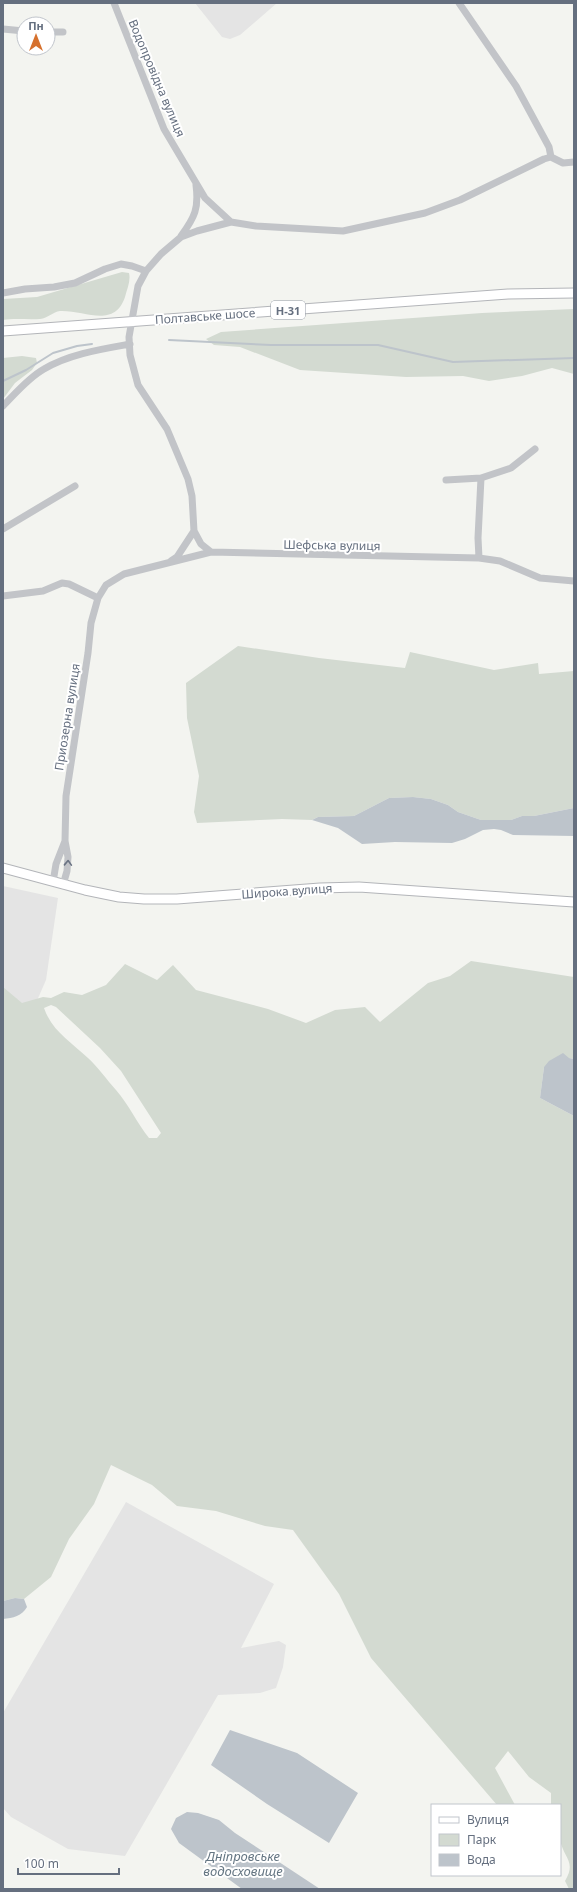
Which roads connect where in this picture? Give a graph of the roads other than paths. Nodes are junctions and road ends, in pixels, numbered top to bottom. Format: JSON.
{"nodes":[{"id":1,"x":114,"y":3,"type":"edge"},
{"id":2,"x":459,"y":3,"type":"edge"},
{"id":3,"x":3,"y":29,"type":"edge"},
{"id":4,"x":16,"y":30,"type":"edge"},
{"id":5,"x":56,"y":32,"type":"edge"},
{"id":6,"x":63,"y":32,"type":"dead end"},
{"id":7,"x":551,"y":157,"type":"junction"},
{"id":8,"x":574,"y":162,"type":"edge"},
{"id":9,"x":195,"y":181,"type":"junction"},
{"id":10,"x":231,"y":222,"type":"junction"},
{"id":11,"x":181,"y":237,"type":"junction"},
{"id":12,"x":146,"y":271,"type":"junction"},
{"id":13,"x":3,"y":293,"type":"edge"},
{"id":14,"x":574,"y":293,"type":"edge"},
{"id":15,"x":132,"y":322,"type":"junction"},
{"id":16,"x":3,"y":331,"type":"edge"},
{"id":17,"x":130,"y":344,"type":"junction"},
{"id":18,"x":3,"y":406,"type":"edge"},
{"id":19,"x":535,"y":449,"type":"dead end"},
{"id":20,"x":481,"y":478,"type":"junction"},
{"id":21,"x":446,"y":480,"type":"dead end"},
{"id":22,"x":74,"y":486,"type":"dead end"},
{"id":23,"x":3,"y":529,"type":"edge"},
{"id":24,"x":194,"y":531,"type":"junction"},
{"id":25,"x":212,"y":552,"type":"junction"},
{"id":26,"x":479,"y":558,"type":"junction"},
{"id":27,"x":168,"y":563,"type":"junction"},
{"id":28,"x":574,"y":581,"type":"edge"},
{"id":29,"x":3,"y":596,"type":"edge"},
{"id":30,"x":98,"y":598,"type":"junction"},
{"id":31,"x":65,"y":841,"type":"junction"},
{"id":32,"x":3,"y":868,"type":"edge"},
{"id":33,"x":53,"y":882,"type":"junction"},
{"id":34,"x":63,"y":885,"type":"junction"},
{"id":35,"x":574,"y":902,"type":"edge"}],
"edges":[{"from":1,"to":9,"type":"street","name":"Водопровідна вулиця"},
{"from":2,"to":7,"type":"street"},
{"from":3,"to":4,"type":"street"},
{"from":5,"to":6,"type":"street"},
{"from":7,"to":8,"type":"street"},
{"from":7,"to":10,"type":"street","name":"Водопровідна вулиця"},
{"from":9,"to":10,"type":"street","name":"Водопровідна вулиця"},
{"from":9,"to":11,"type":"street","name":"Водопровідна вулиця"},
{"from":10,"to":11,"type":"street","name":"Водопровідна вулиця"},
{"from":11,"to":12,"type":"street","name":"Водопровідна вулиця"},
{"from":12,"to":13,"type":"street"},
{"from":12,"to":15,"type":"street","name":"Водопровідна вулиця"},
{"from":14,"to":15,"type":"main road","name":"Полтавське шосе","number":"Н-31"},
{"from":15,"to":16,"type":"main road","name":"Полтавське шосе","number":"Н-31"},
{"from":15,"to":17,"type":"street"},
{"from":17,"to":18,"type":"street"},
{"from":17,"to":24,"type":"street"},
{"from":19,"to":20,"type":"street"},
{"from":20,"to":21,"type":"street"},
{"from":20,"to":26,"type":"street"},
{"from":22,"to":23,"type":"street"},
{"from":24,"to":25,"type":"street"},
{"from":24,"to":27,"type":"street"},
{"from":25,"to":26,"type":"street","name":"Шефська вулиця"},
{"from":25,"to":27,"type":"street","name":"Шефська вулиця"},
{"from":26,"to":28,"type":"street","name":"Шефська вулиця"},
{"from":27,"to":30,"type":"street","name":"Шефська вулиця"},
{"from":29,"to":30,"type":"street"},
{"from":30,"to":31,"type":"street","name":"Приозерна вулиця"},
{"from":31,"to":33,"type":"street"},
{"from":34,"to":31,"type":"street","one_way":true},
{"from":32,"to":33,"type":"main road","name":"Широка вулиця"},
{"from":33,"to":34,"type":"main road","name":"Широка вулиця"},
{"from":34,"to":35,"type":"main road","name":"Широка вулиця"}]}
